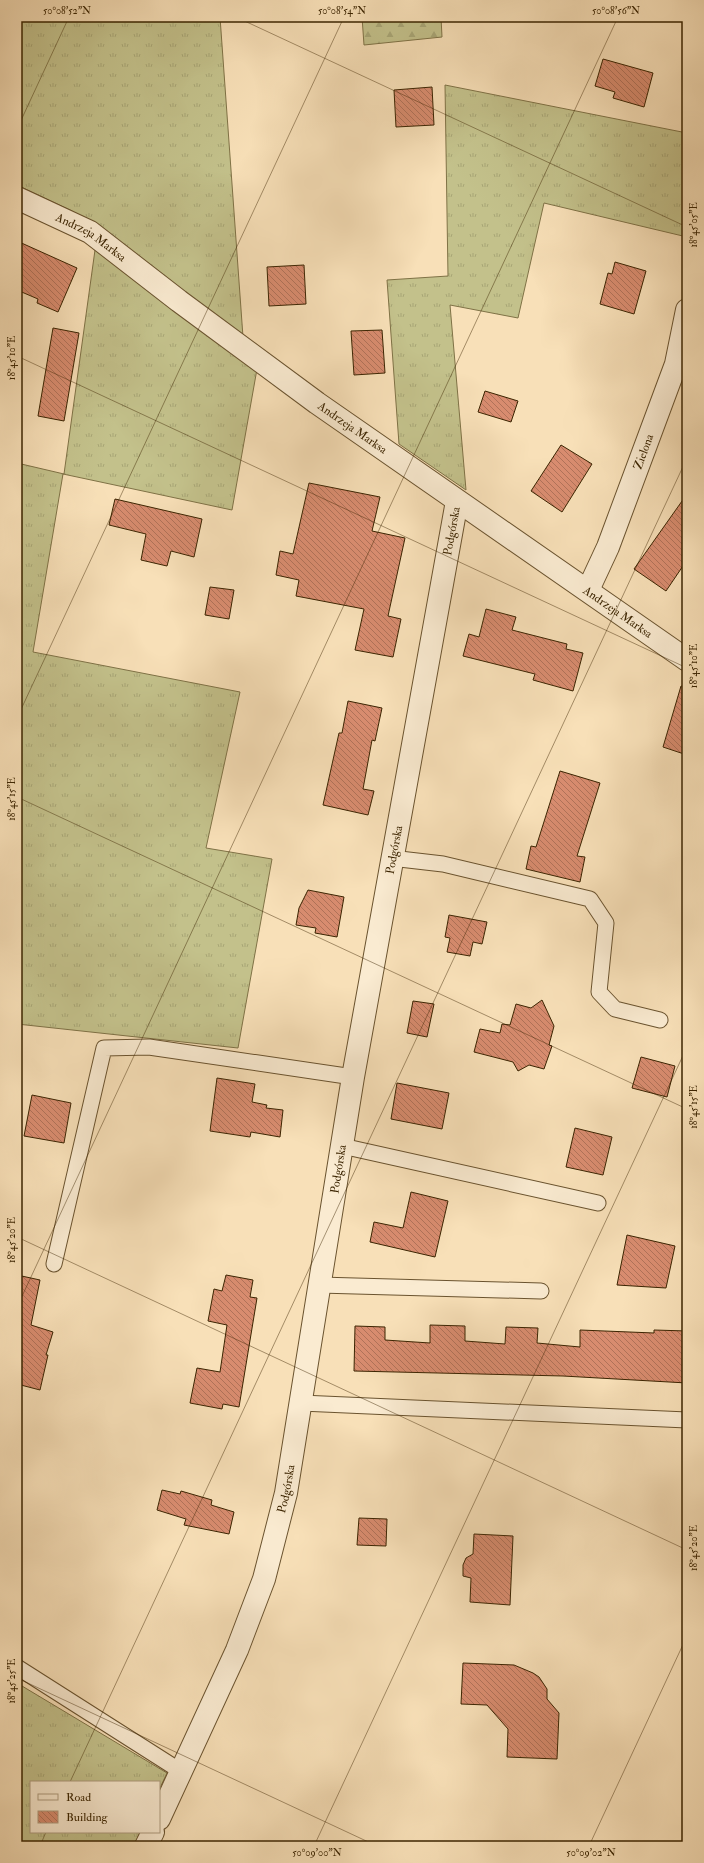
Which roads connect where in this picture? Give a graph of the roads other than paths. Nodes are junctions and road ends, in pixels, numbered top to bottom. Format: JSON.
{"nodes":[{"id":1,"x":17,"y":198,"type":"edge"},
{"id":2,"x":687,"y":310,"type":"edge"},
{"id":3,"x":457,"y":501,"type":"junction"},
{"id":4,"x":588,"y":590,"type":"junction"},
{"id":5,"x":687,"y":660,"type":"edge"},
{"id":6,"x":391,"y":858,"type":"junction"},
{"id":7,"x":660,"y":1020,"type":"dead end"},
{"id":8,"x":353,"y":1077,"type":"junction"},
{"id":9,"x":342,"y":1146,"type":"junction"},
{"id":10,"x":598,"y":1203,"type":"dead end"},
{"id":11,"x":54,"y":1264,"type":"dead end"},
{"id":12,"x":319,"y":1285,"type":"junction"},
{"id":13,"x":541,"y":1291,"type":"dead end"},
{"id":14,"x":301,"y":1403,"type":"junction"},
{"id":15,"x":687,"y":1420,"type":"edge"},
{"id":16,"x":17,"y":1667,"type":"edge"},
{"id":17,"x":182,"y":1772,"type":"junction"},
{"id":18,"x":160,"y":1817,"type":"edge"},
{"id":19,"x":152,"y":1833,"type":"edge"},
{"id":20,"x":146,"y":1846,"type":"edge"}],
"edges":[{"from":1,"to":3,"type":"street","name":"Andrzeja Marksa"},
{"from":2,"to":4,"type":"street","name":"Zielona"},
{"from":3,"to":4,"type":"street","name":"Andrzeja Marksa"},
{"from":3,"to":6,"type":"street","name":"Podgórska"},
{"from":4,"to":5,"type":"street","name":"Andrzeja Marksa"},
{"from":6,"to":7,"type":"lane"},
{"from":6,"to":8,"type":"street","name":"Podgórska"},
{"from":8,"to":9,"type":"street","name":"Podgórska"},
{"from":8,"to":11,"type":"lane"},
{"from":9,"to":10,"type":"lane"},
{"from":9,"to":12,"type":"street","name":"Podgórska"},
{"from":12,"to":13,"type":"lane"},
{"from":12,"to":14,"type":"street","name":"Podgórska"},
{"from":14,"to":15,"type":"lane"},
{"from":14,"to":17,"type":"street","name":"Podgórska"},
{"from":16,"to":17,"type":"lane"},
{"from":17,"to":18,"type":"street","name":"Podgórska"},
{"from":19,"to":20,"type":"street"}]}
